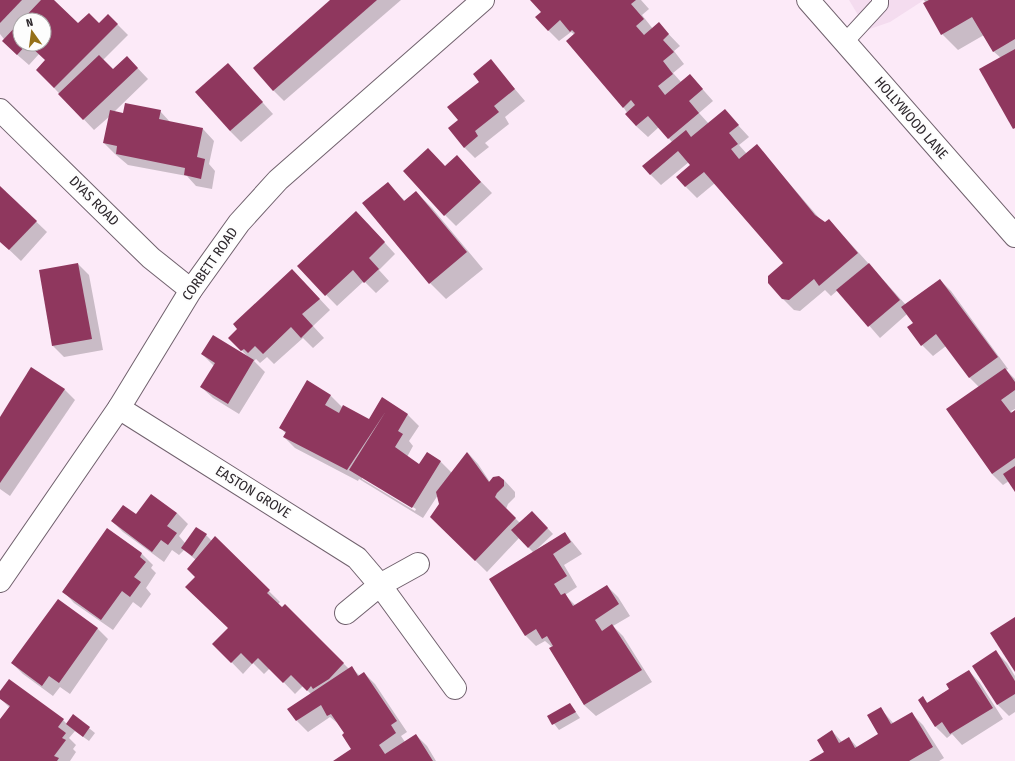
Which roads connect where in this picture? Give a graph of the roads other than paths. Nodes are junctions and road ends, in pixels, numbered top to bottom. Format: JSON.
{"nodes":[{"id":1,"x":483,"y":0,"type":"edge"},
{"id":2,"x":808,"y":0,"type":"edge"},
{"id":3,"x":880,"y":0,"type":"edge"},
{"id":4,"x":845,"y":42,"type":"junction"},
{"id":5,"x":0,"y":110,"type":"edge"},
{"id":6,"x":1015,"y":236,"type":"edge"},
{"id":7,"x":191,"y":290,"type":"junction"},
{"id":8,"x":119,"y":408,"type":"junction"},
{"id":9,"x":418,"y":564,"type":"dead end"},
{"id":10,"x":0,"y":580,"type":"edge"},
{"id":11,"x":380,"y":585,"type":"junction"},
{"id":12,"x":346,"y":613,"type":"dead end"},
{"id":13,"x":455,"y":688,"type":"dead end"}],
"edges":[{"from":1,"to":7,"type":"street","name":"CORBETT ROAD"},
{"from":2,"to":4,"type":"street","name":"HOLLYWOOD LANE"},
{"from":3,"to":4,"type":"lane"},
{"from":4,"to":6,"type":"street","name":"HOLLYWOOD LANE"},
{"from":5,"to":7,"type":"street","name":"DYAS ROAD"},
{"from":7,"to":8,"type":"street","name":"CORBETT ROAD"},
{"from":8,"to":10,"type":"street","name":"CORBETT ROAD"},
{"from":8,"to":11,"type":"street","name":"EASTON GROVE"},
{"from":9,"to":11,"type":"street"},
{"from":11,"to":12,"type":"street"},
{"from":11,"to":13,"type":"street","name":"EASTON GROVE"}]}
